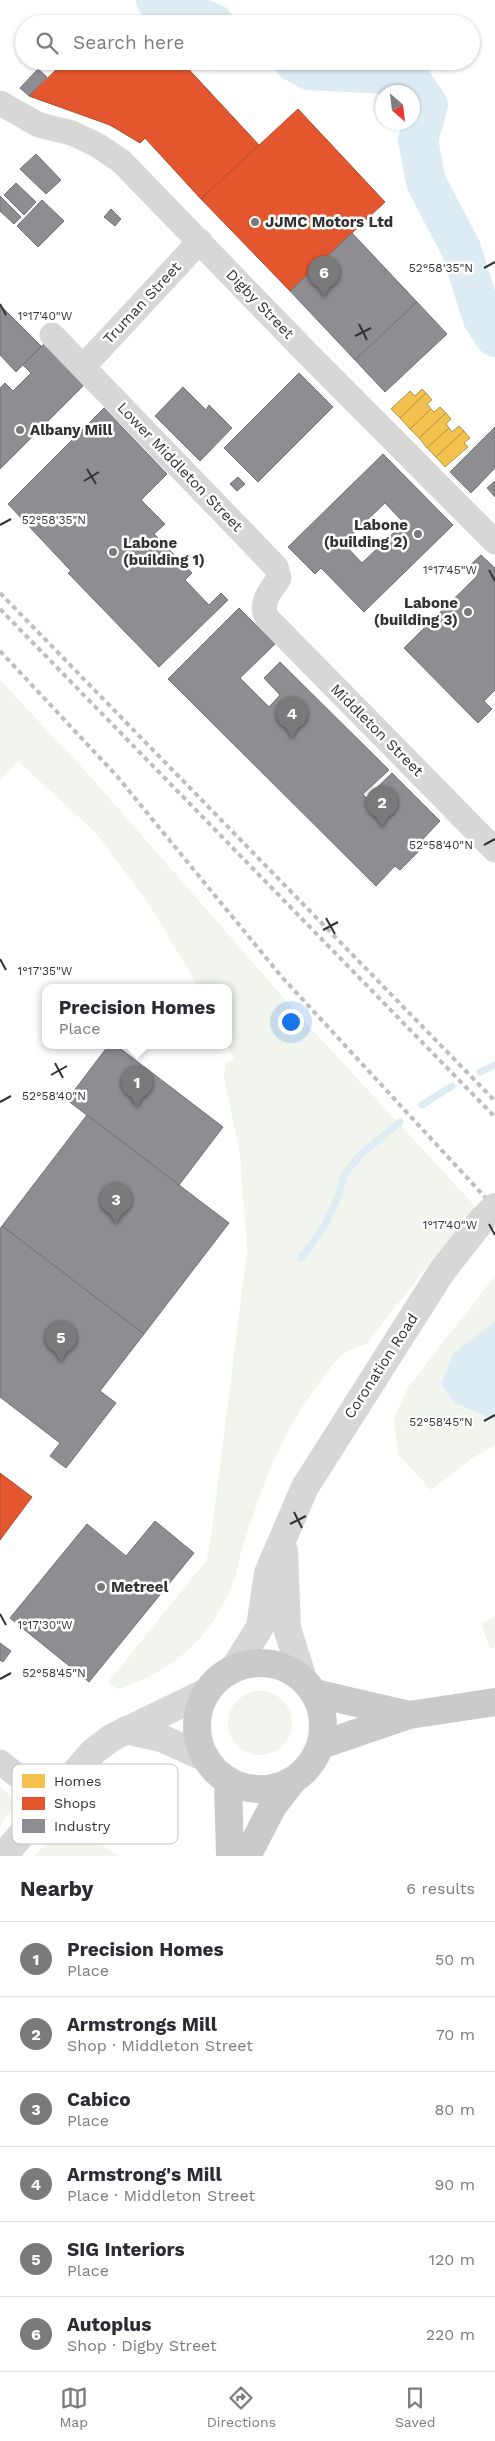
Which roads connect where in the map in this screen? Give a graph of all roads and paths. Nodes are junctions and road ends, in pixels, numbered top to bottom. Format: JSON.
{"nodes":[{"id":1,"x":0,"y":103,"type":"edge"},
{"id":2,"x":200,"y":241,"type":"junction"},
{"id":3,"x":52,"y":335,"type":"dead end"},
{"id":4,"x":84,"y":366,"type":"junction"},
{"id":5,"x":495,"y":542,"type":"edge"},
{"id":6,"x":263,"y":606,"type":"joint"},
{"id":7,"x":495,"y":850,"type":"edge"},
{"id":8,"x":488,"y":1214,"type":"edge"},
{"id":9,"x":284,"y":1535,"type":"junction"},
{"id":10,"x":235,"y":1667,"type":"junction"},
{"id":11,"x":309,"y":1686,"type":"junction"},
{"id":12,"x":206,"y":1692,"type":"junction"},
{"id":13,"x":495,"y":1702,"type":"edge"},
{"id":14,"x":409,"y":1715,"type":"junction"},
{"id":15,"x":126,"y":1730,"type":"junction"},
{"id":16,"x":321,"y":1745,"type":"junction"},
{"id":17,"x":206,"y":1758,"type":"junction"},
{"id":18,"x":0,"y":1762,"type":"edge"},
{"id":19,"x":82,"y":1764,"type":"edge"},
{"id":20,"x":12,"y":1771,"type":"edge"},
{"id":21,"x":228,"y":1781,"type":"junction"},
{"id":22,"x":291,"y":1783,"type":"junction"},
{"id":23,"x":13,"y":1844,"type":"edge"},
{"id":24,"x":3,"y":1856,"type":"edge"},
{"id":25,"x":230,"y":1856,"type":"edge"},
{"id":26,"x":247,"y":1856,"type":"edge"}],
"edges":[{"from":1,"to":2,"type":"street","name":"Digby Street"},
{"from":2,"to":4,"type":"street","name":"Truman Street"},
{"from":2,"to":5,"type":"street","name":"Digby Street"},
{"from":3,"to":4,"type":"street","name":"Lower Middleton Street"},
{"from":4,"to":6,"type":"street","name":"Lower Middleton Street"},
{"from":6,"to":7,"type":"street","name":"Middleton Street"},
{"from":8,"to":9,"type":"street","name":"Coronation Road"},
{"from":9,"to":10,"type":"street","name":"Coronation Road"},
{"from":9,"to":11,"type":"street","name":"Coronation Road"},
{"from":10,"to":11,"type":"main road"},
{"from":10,"to":12,"type":"main road"},
{"from":11,"to":14,"type":"main road"},
{"from":11,"to":16,"type":"main road"},
{"from":12,"to":15,"type":"street"},
{"from":12,"to":17,"type":"main road"},
{"from":13,"to":14,"type":"main road"},
{"from":14,"to":16,"type":"main road"},
{"from":15,"to":17,"type":"street"},
{"from":15,"to":19,"type":"street"},
{"from":16,"to":22,"type":"main road"},
{"from":17,"to":21,"type":"main road"},
{"from":18,"to":20,"type":"street"},
{"from":21,"to":22,"type":"main road"},
{"from":21,"to":25,"type":"main road"},
{"from":22,"to":26,"type":"main road"},
{"from":23,"to":24,"type":"street"}]}
